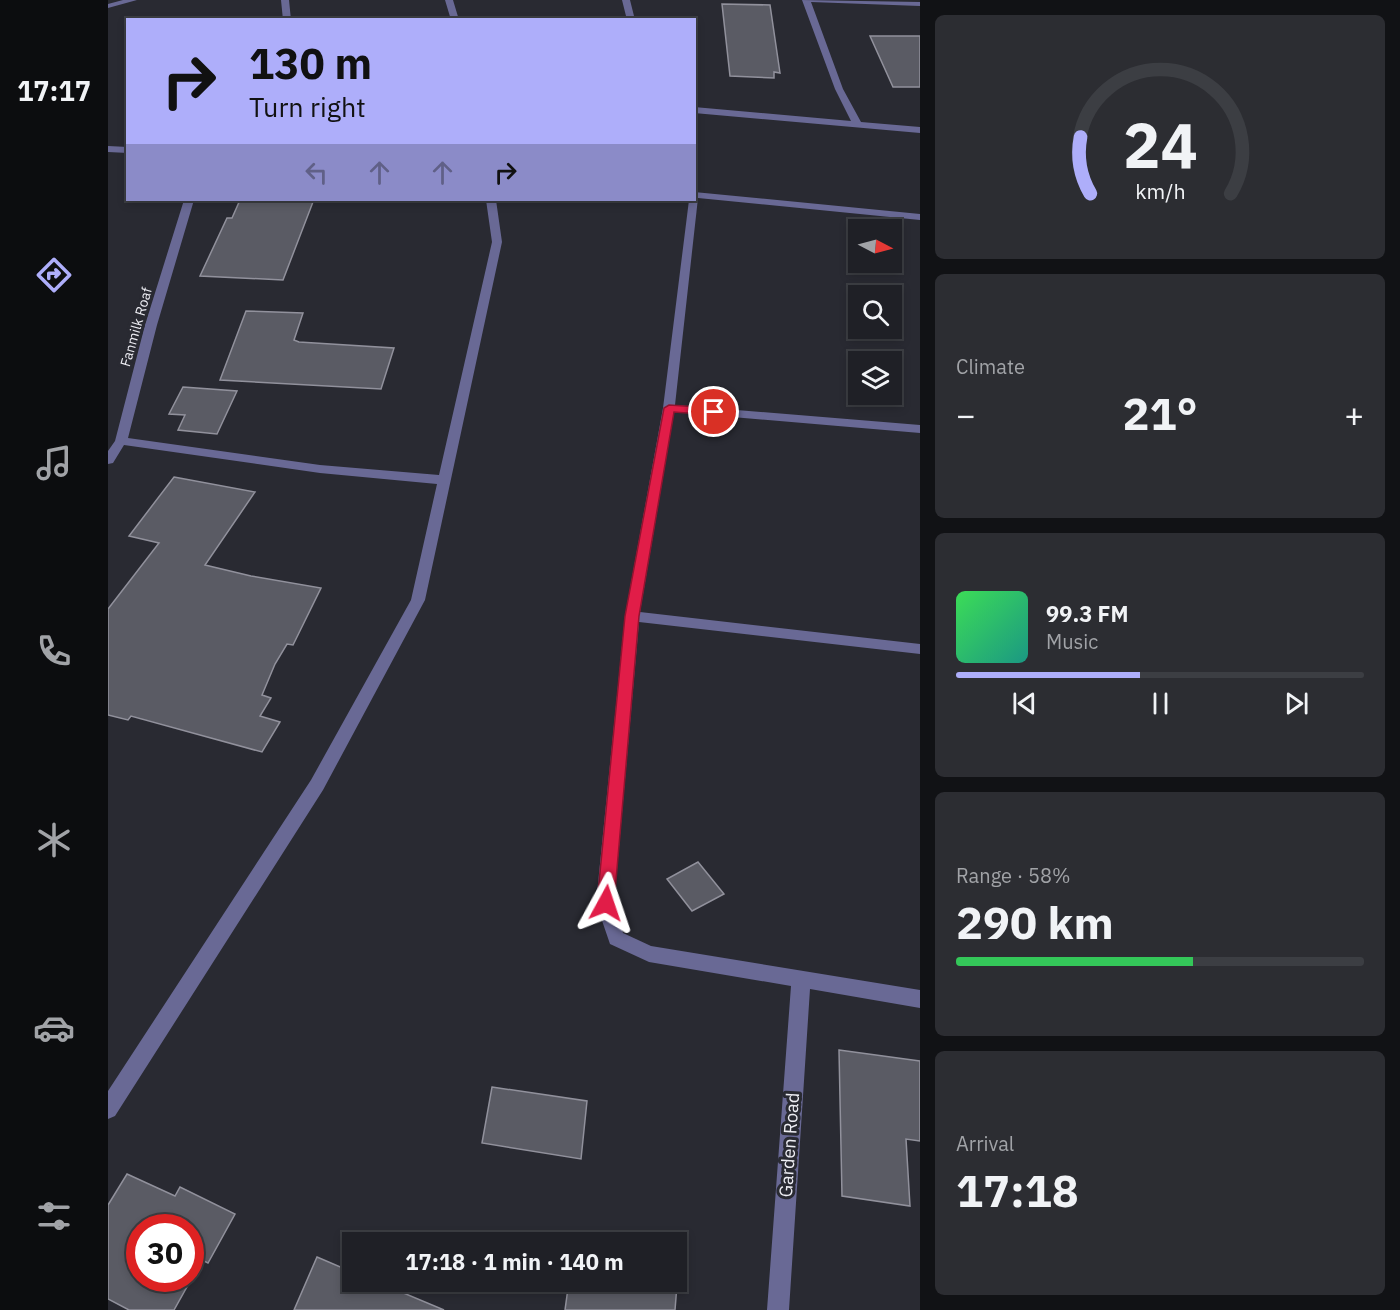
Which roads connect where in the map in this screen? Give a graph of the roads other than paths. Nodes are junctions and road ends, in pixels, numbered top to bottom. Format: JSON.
{"nodes":[{"id":1,"x":133,"y":0,"type":"edge"},
{"id":2,"x":285,"y":0,"type":"edge"},
{"id":3,"x":449,"y":0,"type":"edge"},
{"id":4,"x":626,"y":0,"type":"edge"},
{"id":5,"x":806,"y":0,"type":"edge"},
{"id":6,"x":920,"y":4,"type":"edge"},
{"id":7,"x":108,"y":6,"type":"edge"},
{"id":8,"x":287,"y":18,"type":"edge"},
{"id":9,"x":454,"y":18,"type":"edge"},
{"id":10,"x":630,"y":18,"type":"edge"},
{"id":11,"x":696,"y":110,"type":"edge"},
{"id":12,"x":858,"y":125,"type":"junction"},
{"id":13,"x":920,"y":130,"type":"edge"},
{"id":14,"x":108,"y":149,"type":"edge"},
{"id":15,"x":126,"y":150,"type":"edge"},
{"id":16,"x":696,"y":195,"type":"edge"},
{"id":17,"x":189,"y":201,"type":"edge"},
{"id":18,"x":490,"y":201,"type":"edge"},
{"id":19,"x":694,"y":201,"type":"edge"},
{"id":20,"x":920,"y":217,"type":"edge"},
{"id":21,"x":669,"y":408,"type":"junction"},
{"id":22,"x":920,"y":429,"type":"edge"},
{"id":23,"x":121,"y":441,"type":"junction"},
{"id":24,"x":108,"y":460,"type":"edge"},
{"id":25,"x":444,"y":480,"type":"junction"},
{"id":26,"x":632,"y":616,"type":"junction"},
{"id":27,"x":920,"y":649,"type":"edge"},
{"id":28,"x":801,"y":981,"type":"junction"},
{"id":29,"x":920,"y":999,"type":"edge"},
{"id":30,"x":108,"y":1109,"type":"edge"},
{"id":31,"x":778,"y":1310,"type":"edge"}],
"edges":[{"from":1,"to":7,"type":"street"},
{"from":2,"to":8,"type":"street"},
{"from":3,"to":9,"type":"street"},
{"from":4,"to":10,"type":"street"},
{"from":5,"to":6,"type":"street"},
{"from":5,"to":12,"type":"street"},
{"from":11,"to":12,"type":"street"},
{"from":12,"to":13,"type":"street"},
{"from":14,"to":15,"type":"street"},
{"from":16,"to":20,"type":"street"},
{"from":17,"to":23,"type":"street","name":"Fanmilk Roaf"},
{"from":18,"to":25,"type":"street"},
{"from":19,"to":21,"type":"street"},
{"from":21,"to":22,"type":"street"},
{"from":21,"to":26,"type":"street"},
{"from":23,"to":24,"type":"street","name":"Fanmilk Roaf"},
{"from":23,"to":25,"type":"street"},
{"from":25,"to":30,"type":"street"},
{"from":26,"to":27,"type":"street"},
{"from":26,"to":28,"type":"street"},
{"from":28,"to":29,"type":"street"},
{"from":28,"to":31,"type":"street","name":"Garden Road"}]}
